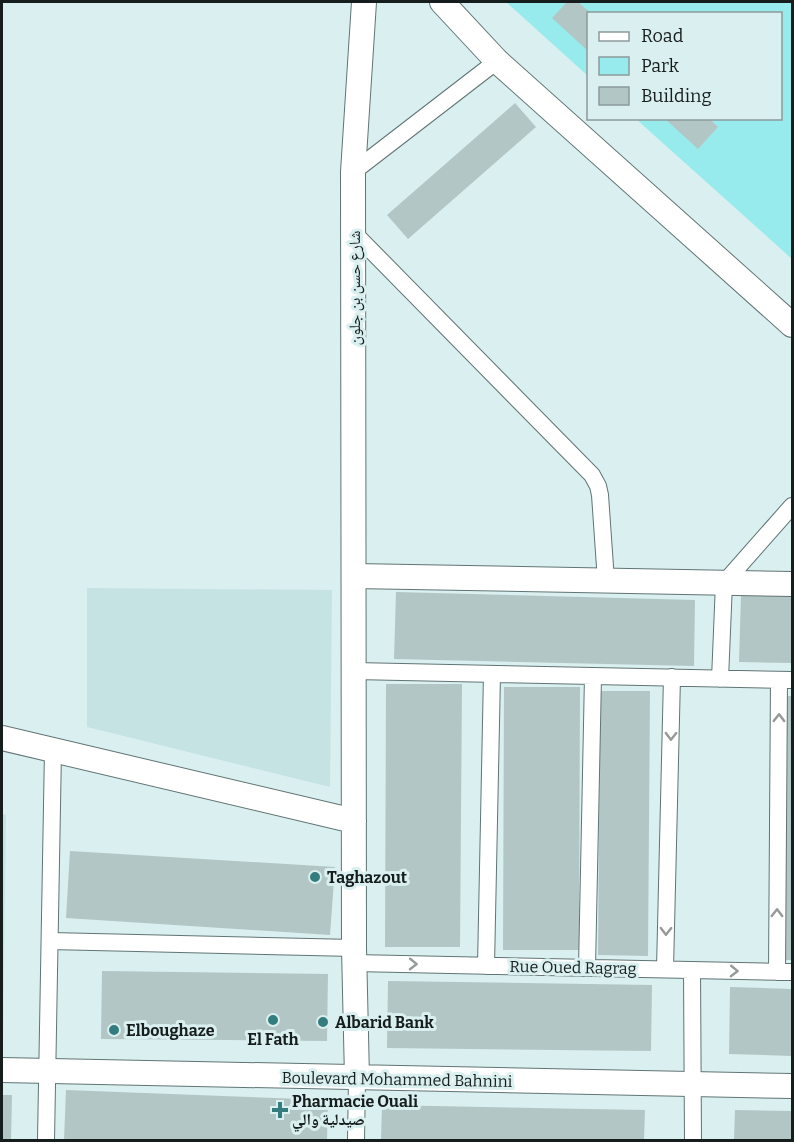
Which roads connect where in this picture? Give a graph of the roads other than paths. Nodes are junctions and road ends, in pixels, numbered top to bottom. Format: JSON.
{"nodes":[{"id":1,"x":364,"y":2,"type":"edge"},
{"id":2,"x":442,"y":2,"type":"edge"},
{"id":3,"x":497,"y":61,"type":"junction"},
{"id":4,"x":353,"y":172,"type":"junction"},
{"id":5,"x":354,"y":233,"type":"junction"},
{"id":6,"x":792,"y":325,"type":"edge"},
{"id":7,"x":792,"y":506,"type":"edge"},
{"id":8,"x":354,"y":576,"type":"junction"},
{"id":9,"x":606,"y":581,"type":"junction"},
{"id":10,"x":724,"y":582,"type":"junction"},
{"id":11,"x":792,"y":584,"type":"edge"},
{"id":12,"x":354,"y":671,"type":"junction"},
{"id":13,"x":492,"y":674,"type":"junction"},
{"id":14,"x":593,"y":676,"type":"junction"},
{"id":15,"x":672,"y":678,"type":"junction"},
{"id":16,"x":720,"y":679,"type":"junction"},
{"id":17,"x":786,"y":680,"type":"edge"},
{"id":18,"x":2,"y":738,"type":"edge"},
{"id":19,"x":53,"y":750,"type":"junction"},
{"id":20,"x":354,"y":821,"type":"junction"},
{"id":21,"x":50,"y":941,"type":"junction"},
{"id":22,"x":354,"y":956,"type":"junction"},
{"id":23,"x":486,"y":966,"type":"junction"},
{"id":24,"x":587,"y":968,"type":"junction"},
{"id":25,"x":665,"y":969,"type":"junction"},
{"id":26,"x":692,"y":970,"type":"junction"},
{"id":27,"x":785,"y":972,"type":"edge"},
{"id":28,"x":2,"y":1070,"type":"edge"},
{"id":29,"x":47,"y":1071,"type":"junction"},
{"id":30,"x":357,"y":1078,"type":"junction"},
{"id":31,"x":693,"y":1086,"type":"junction"},
{"id":32,"x":792,"y":1086,"type":"edge"},
{"id":33,"x":46,"y":1140,"type":"edge"},
{"id":34,"x":356,"y":1140,"type":"edge"},
{"id":35,"x":693,"y":1140,"type":"edge"}],
"edges":[{"from":1,"to":4,"type":"street","name":"شارع حسن بن جلون"},
{"from":2,"to":3,"type":"street"},
{"from":3,"to":4,"type":"street"},
{"from":3,"to":6,"type":"street"},
{"from":4,"to":5,"type":"street","name":"شارع حسن بن جلون"},
{"from":5,"to":8,"type":"street","name":"شارع حسن بن جلون"},
{"from":5,"to":9,"type":"street"},
{"from":7,"to":10,"type":"street"},
{"from":8,"to":9,"type":"street"},
{"from":8,"to":12,"type":"street","name":"شارع حسن بن جلون"},
{"from":9,"to":10,"type":"street"},
{"from":10,"to":11,"type":"street"},
{"from":10,"to":16,"type":"street"},
{"from":12,"to":13,"type":"street"},
{"from":12,"to":20,"type":"street","name":"شارع حسن بن جلون"},
{"from":13,"to":14,"type":"street"},
{"from":13,"to":23,"type":"street"},
{"from":14,"to":15,"type":"street"},
{"from":14,"to":24,"type":"street"},
{"from":15,"to":16,"type":"street"},
{"from":15,"to":25,"type":"street","one_way":true},
{"from":16,"to":17,"type":"street"},
{"from":27,"to":17,"type":"street","one_way":true},
{"from":18,"to":19,"type":"street"},
{"from":19,"to":20,"type":"street"},
{"from":19,"to":21,"type":"street"},
{"from":20,"to":22,"type":"street","name":"شارع حسن بن جلون"},
{"from":21,"to":22,"type":"street","name":"Rue Oued Ragrag"},
{"from":21,"to":29,"type":"street"},
{"from":22,"to":23,"type":"street","name":"Rue Oued Ragrag","one_way":true},
{"from":22,"to":30,"type":"street","name":"شارع حسن بن جلون"},
{"from":23,"to":24,"type":"street","name":"Rue Oued Ragrag"},
{"from":24,"to":25,"type":"street","name":"Rue Oued Ragrag"},
{"from":25,"to":26,"type":"street","name":"Rue Oued Ragrag"},
{"from":26,"to":27,"type":"street","name":"Rue Oued Ragrag","one_way":true},
{"from":26,"to":31,"type":"street"},
{"from":28,"to":29,"type":"street","name":"Boulevard Mohammed Bahnini"},
{"from":29,"to":30,"type":"street","name":"Boulevard Mohammed Bahnini"},
{"from":29,"to":33,"type":"street"},
{"from":30,"to":31,"type":"street","name":"Boulevard Mohammed Bahnini"},
{"from":30,"to":34,"type":"street"},
{"from":31,"to":32,"type":"street","name":"Boulevard Mohammed Bahnini"},
{"from":31,"to":35,"type":"street"}]}
